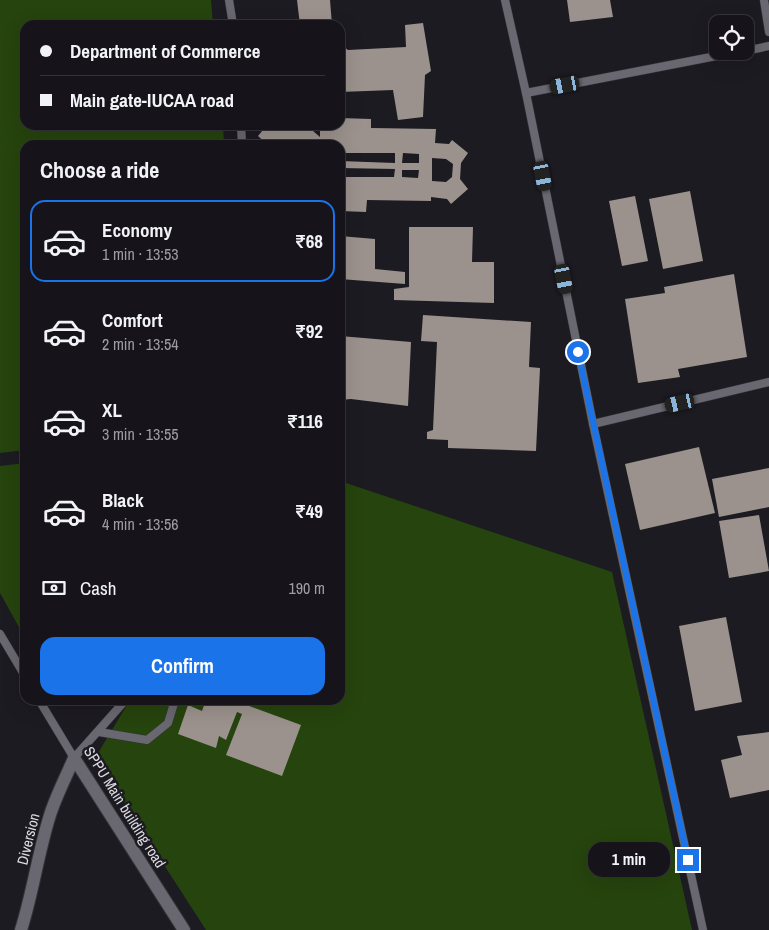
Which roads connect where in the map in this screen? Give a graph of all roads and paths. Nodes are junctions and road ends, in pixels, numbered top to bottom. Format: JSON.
{"nodes":[{"id":1,"x":229,"y":0,"type":"edge"},
{"id":2,"x":505,"y":0,"type":"edge"},
{"id":3,"x":764,"y":0,"type":"edge"},
{"id":4,"x":231,"y":20,"type":"edge"},
{"id":5,"x":769,"y":32,"type":"edge"},
{"id":6,"x":769,"y":46,"type":"edge"},
{"id":7,"x":754,"y":49,"type":"edge"},
{"id":8,"x":709,"y":57,"type":"edge"},
{"id":9,"x":526,"y":92,"type":"junction"},
{"id":10,"x":769,"y":382,"type":"edge"},
{"id":11,"x":593,"y":424,"type":"junction"},
{"id":12,"x":0,"y":634,"type":"edge"},
{"id":13,"x":20,"y":668,"type":"edge"},
{"id":14,"x":42,"y":705,"type":"edge"},
{"id":15,"x":121,"y":705,"type":"edge"},
{"id":16,"x":173,"y":705,"type":"edge"},
{"id":17,"x":99,"y":732,"type":"junction"},
{"id":18,"x":74,"y":758,"type":"junction"},
{"id":19,"x":21,"y":930,"type":"edge"},
{"id":20,"x":184,"y":930,"type":"edge"},
{"id":21,"x":703,"y":930,"type":"edge"}],
"edges":[{"from":1,"to":4,"type":"lane"},
{"from":2,"to":9,"type":"lane"},
{"from":3,"to":5,"type":"lane"},
{"from":6,"to":7,"type":"lane"},
{"from":8,"to":9,"type":"lane"},
{"from":9,"to":11,"type":"lane"},
{"from":10,"to":11,"type":"lane"},
{"from":11,"to":21,"type":"lane"},
{"from":12,"to":13,"type":"lane"},
{"from":14,"to":18,"type":"lane","name":"SPPU Main building road"},
{"from":15,"to":17,"type":"lane"},
{"from":16,"to":17,"type":"lane"},
{"from":17,"to":18,"type":"lane"},
{"from":18,"to":19,"type":"street","name":"Diversion"},
{"from":18,"to":20,"type":"street","name":"SPPU Main building road"}]}
